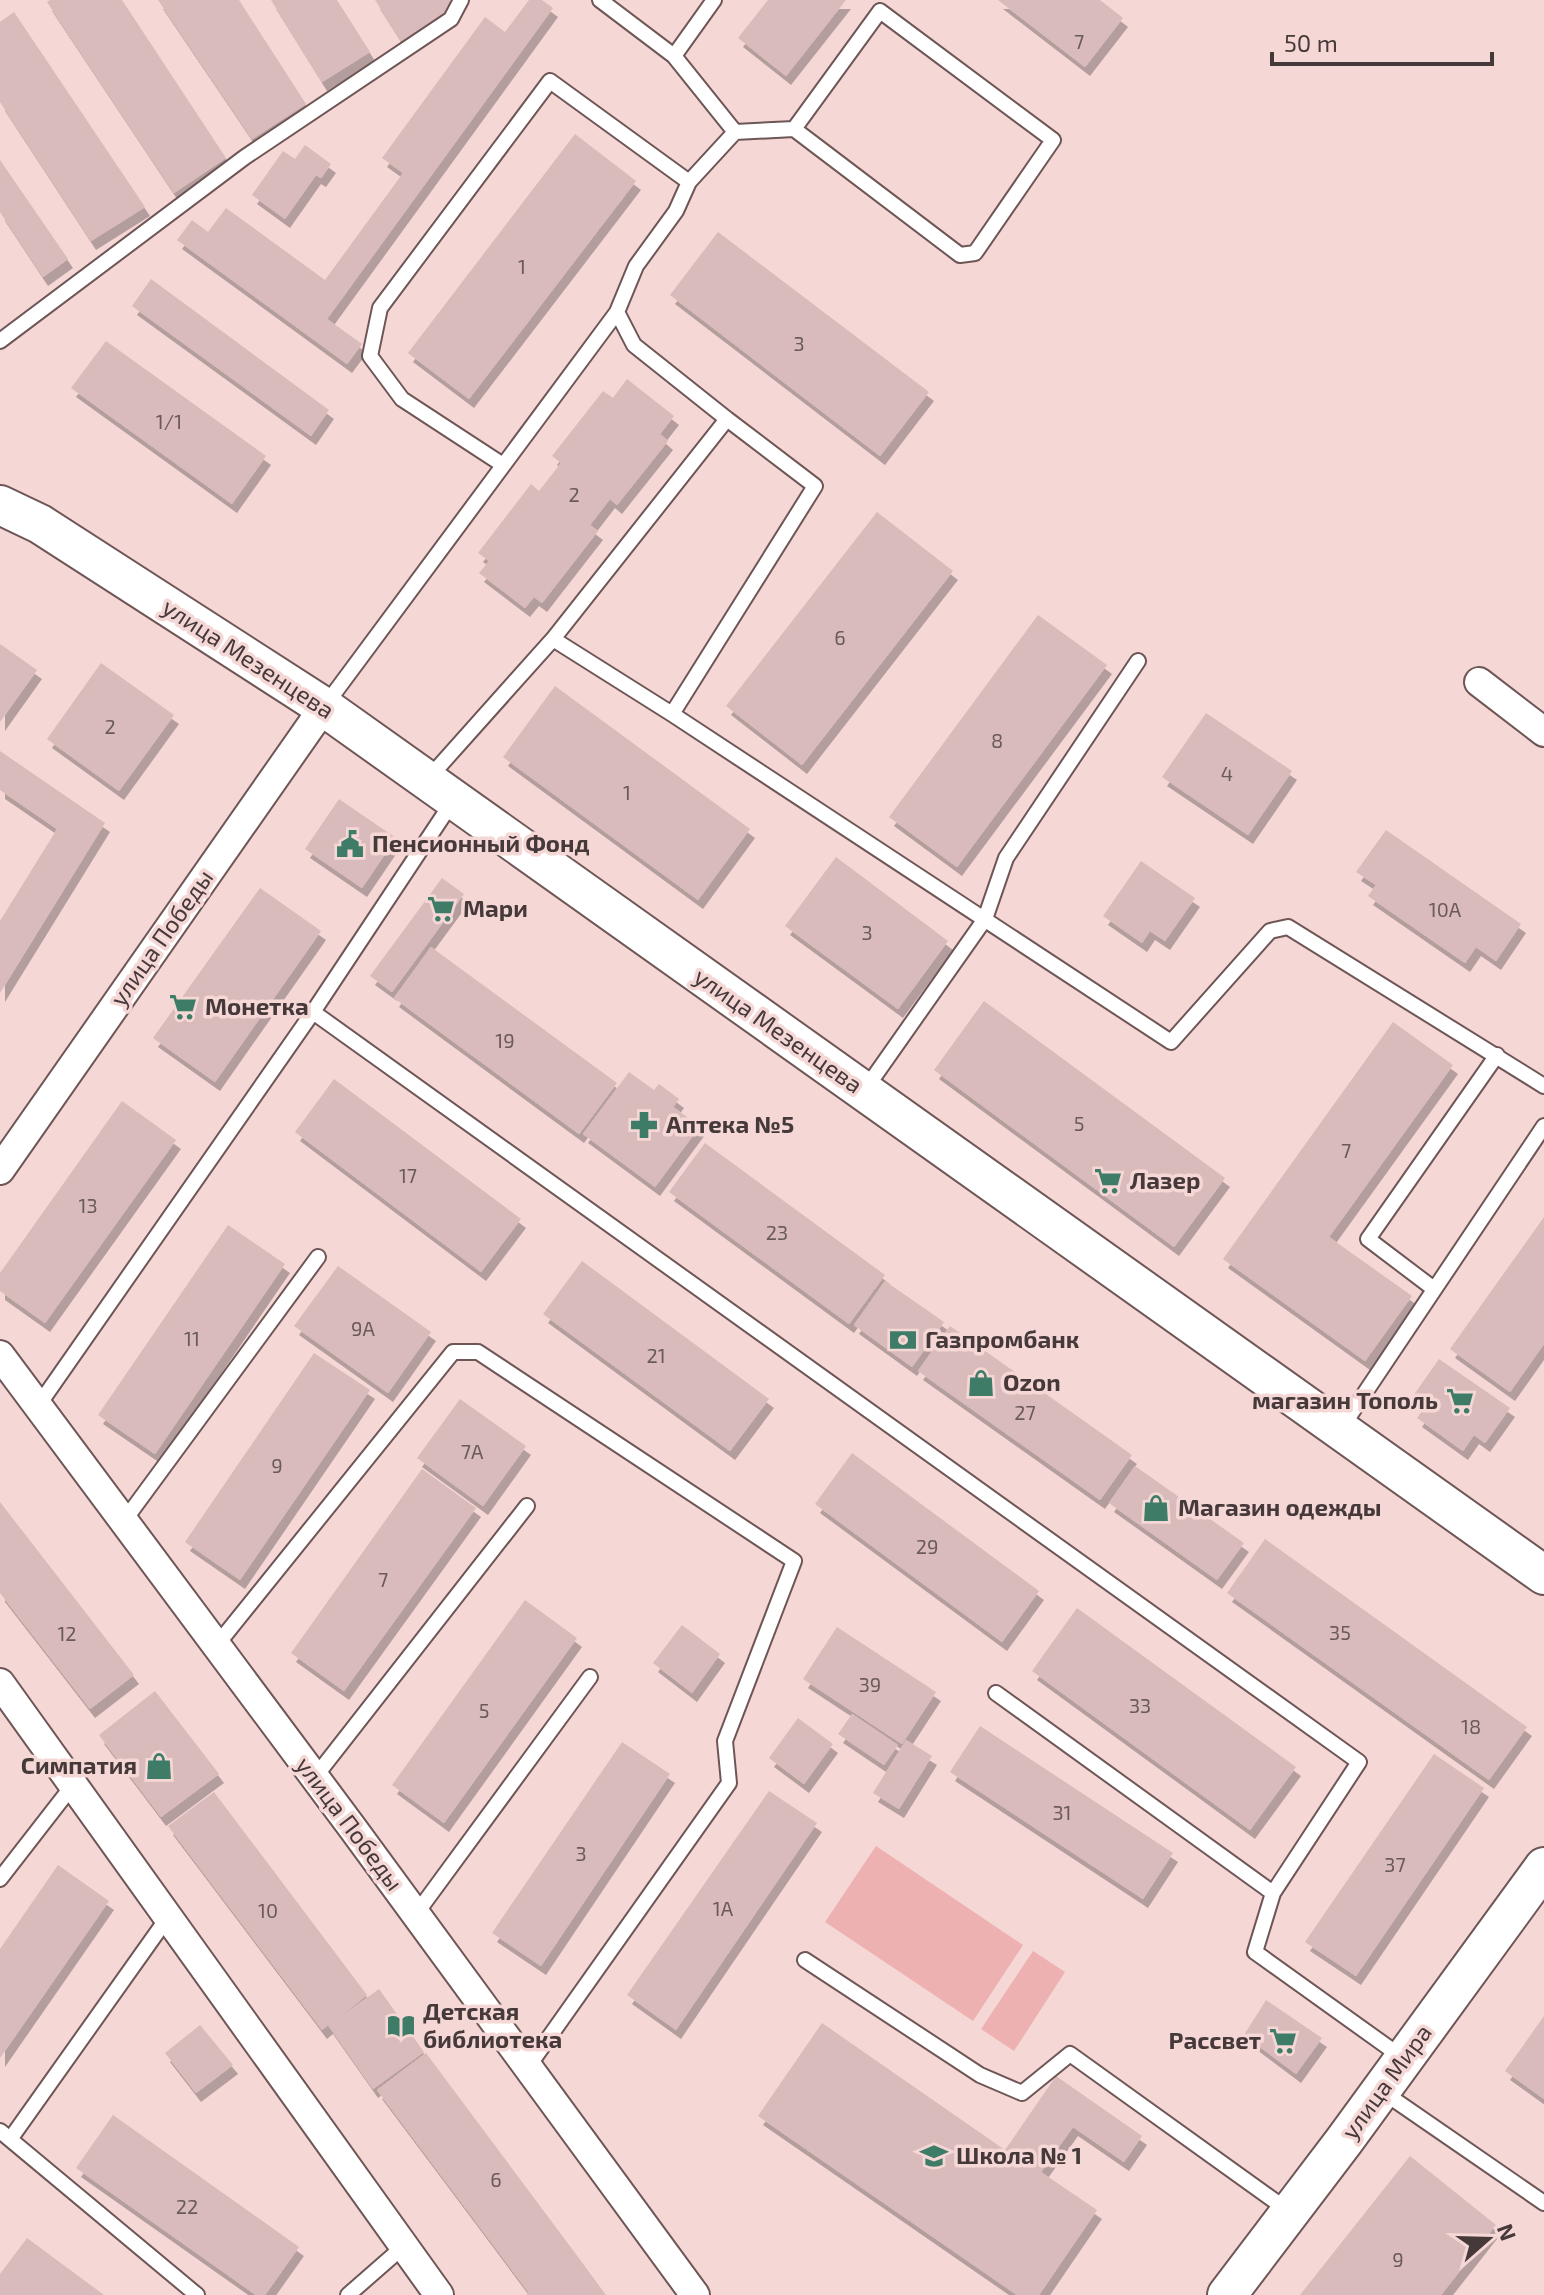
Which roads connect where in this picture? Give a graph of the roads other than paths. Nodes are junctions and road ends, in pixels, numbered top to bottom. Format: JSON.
{"nodes":[{"id":1,"x":461,"y":0,"type":"edge"},
{"id":2,"x":714,"y":0,"type":"edge"},
{"id":3,"x":608,"y":3,"type":"edge"},
{"id":4,"x":674,"y":56,"type":"junction"},
{"id":5,"x":794,"y":129,"type":"junction"},
{"id":6,"x":735,"y":132,"type":"junction"},
{"id":7,"x":689,"y":182,"type":"junction"},
{"id":8,"x":617,"y":312,"type":"junction"},
{"id":9,"x":0,"y":341,"type":"edge"},
{"id":10,"x":727,"y":419,"type":"junction"},
{"id":11,"x":503,"y":465,"type":"junction"},
{"id":12,"x":0,"y":505,"type":"edge"},
{"id":13,"x":553,"y":639,"type":"junction"},
{"id":14,"x":1138,"y":661,"type":"dead end"},
{"id":15,"x":1479,"y":682,"type":"dead end"},
{"id":16,"x":324,"y":707,"type":"junction"},
{"id":17,"x":672,"y":714,"type":"junction"},
{"id":18,"x":1544,"y":732,"type":"edge"},
{"id":19,"x":440,"y":791,"type":"junction"},
{"id":20,"x":985,"y":919,"type":"junction"},
{"id":21,"x":313,"y":1012,"type":"junction"},
{"id":22,"x":1497,"y":1055,"type":"junction"},
{"id":23,"x":1544,"y":1086,"type":"edge"},
{"id":24,"x":863,"y":1092,"type":"junction"},
{"id":25,"x":1544,"y":1126,"type":"edge"},
{"id":26,"x":0,"y":1170,"type":"edge"},
{"id":27,"x":318,"y":1257,"type":"dead end"},
{"id":28,"x":1434,"y":1289,"type":"junction"},
{"id":29,"x":0,"y":1355,"type":"edge"},
{"id":30,"x":38,"y":1406,"type":"junction"},
{"id":31,"x":1339,"y":1430,"type":"junction"},
{"id":32,"x":527,"y":1506,"type":"dead end"},
{"id":33,"x":124,"y":1521,"type":"junction"},
{"id":34,"x":1544,"y":1575,"type":"edge"},
{"id":35,"x":216,"y":1646,"type":"junction"},
{"id":36,"x":590,"y":1677,"type":"dead end"},
{"id":37,"x":0,"y":1683,"type":"edge"},
{"id":38,"x":996,"y":1693,"type":"dead end"},
{"id":39,"x":315,"y":1777,"type":"junction"},
{"id":40,"x":73,"y":1785,"type":"junction"},
{"id":41,"x":1544,"y":1867,"type":"edge"},
{"id":42,"x":0,"y":1879,"type":"edge"},
{"id":43,"x":1273,"y":1893,"type":"junction"},
{"id":44,"x":416,"y":1914,"type":"junction"},
{"id":45,"x":168,"y":1917,"type":"junction"},
{"id":46,"x":805,"y":1960,"type":"dead end"},
{"id":47,"x":1404,"y":2058,"type":"junction"},
{"id":48,"x":528,"y":2067,"type":"junction"},
{"id":49,"x":1381,"y":2090,"type":"junction"},
{"id":50,"x":5,"y":2134,"type":"edge"},
{"id":51,"x":1544,"y":2203,"type":"edge"},
{"id":52,"x":1290,"y":2212,"type":"junction"},
{"id":53,"x":404,"y":2246,"type":"junction"},
{"id":54,"x":197,"y":2295,"type":"edge"},
{"id":55,"x":348,"y":2295,"type":"edge"},
{"id":56,"x":439,"y":2295,"type":"edge"},
{"id":57,"x":695,"y":2295,"type":"edge"},
{"id":58,"x":1227,"y":2295,"type":"edge"}],
"edges":[{"from":1,"to":9,"type":"lane"},
{"from":2,"to":4,"type":"lane"},
{"from":3,"to":4,"type":"lane"},
{"from":4,"to":6,"type":"lane"},
{"from":5,"to":5,"type":"lane"},
{"from":5,"to":6,"type":"lane"},
{"from":6,"to":7,"type":"lane"},
{"from":7,"to":8,"type":"lane"},
{"from":7,"to":11,"type":"lane"},
{"from":8,"to":10,"type":"lane"},
{"from":8,"to":11,"type":"lane"},
{"from":10,"to":13,"type":"lane"},
{"from":10,"to":17,"type":"lane"},
{"from":11,"to":16,"type":"lane"},
{"from":12,"to":16,"type":"main road","name":"улица Мезенцева"},
{"from":13,"to":17,"type":"lane"},
{"from":13,"to":19,"type":"lane"},
{"from":14,"to":20,"type":"lane"},
{"from":15,"to":18,"type":"street"},
{"from":16,"to":19,"type":"main road","name":"улица Мезенцева"},
{"from":16,"to":26,"type":"street","name":"улица Победы"},
{"from":17,"to":20,"type":"lane"},
{"from":19,"to":21,"type":"lane"},
{"from":19,"to":24,"type":"main road","name":"улица Мезенцева"},
{"from":20,"to":22,"type":"lane"},
{"from":20,"to":24,"type":"lane"},
{"from":21,"to":30,"type":"lane"},
{"from":21,"to":43,"type":"lane"},
{"from":22,"to":23,"type":"lane"},
{"from":22,"to":28,"type":"lane"},
{"from":24,"to":31,"type":"main road","name":"улица Мезенцева"},
{"from":25,"to":28,"type":"lane"},
{"from":27,"to":33,"type":"lane"},
{"from":28,"to":31,"type":"lane"},
{"from":29,"to":30,"type":"street","name":"улица Победы"},
{"from":30,"to":33,"type":"street","name":"улица Победы"},
{"from":31,"to":34,"type":"main road","name":"улица Мезенцева"},
{"from":32,"to":39,"type":"lane"},
{"from":33,"to":35,"type":"street","name":"улица Победы"},
{"from":35,"to":39,"type":"street","name":"улица Победы"},
{"from":35,"to":48,"type":"lane"},
{"from":36,"to":44,"type":"lane"},
{"from":37,"to":40,"type":"street"},
{"from":38,"to":43,"type":"lane"},
{"from":39,"to":44,"type":"street","name":"улица Победы"},
{"from":40,"to":42,"type":"lane"},
{"from":40,"to":45,"type":"street"},
{"from":41,"to":47,"type":"main road","name":"улица Мира"},
{"from":43,"to":47,"type":"lane"},
{"from":44,"to":48,"type":"street","name":"улица Победы"},
{"from":45,"to":50,"type":"lane"},
{"from":45,"to":53,"type":"street"},
{"from":46,"to":52,"type":"lane"},
{"from":47,"to":49,"type":"main road","name":"улица Мира"},
{"from":48,"to":57,"type":"street","name":"улица Победы"},
{"from":49,"to":51,"type":"lane"},
{"from":49,"to":52,"type":"main road","name":"улица Мира"},
{"from":50,"to":54,"type":"lane"},
{"from":52,"to":58,"type":"main road","name":"улица Мира"},
{"from":53,"to":55,"type":"lane"},
{"from":53,"to":56,"type":"street"}]}
